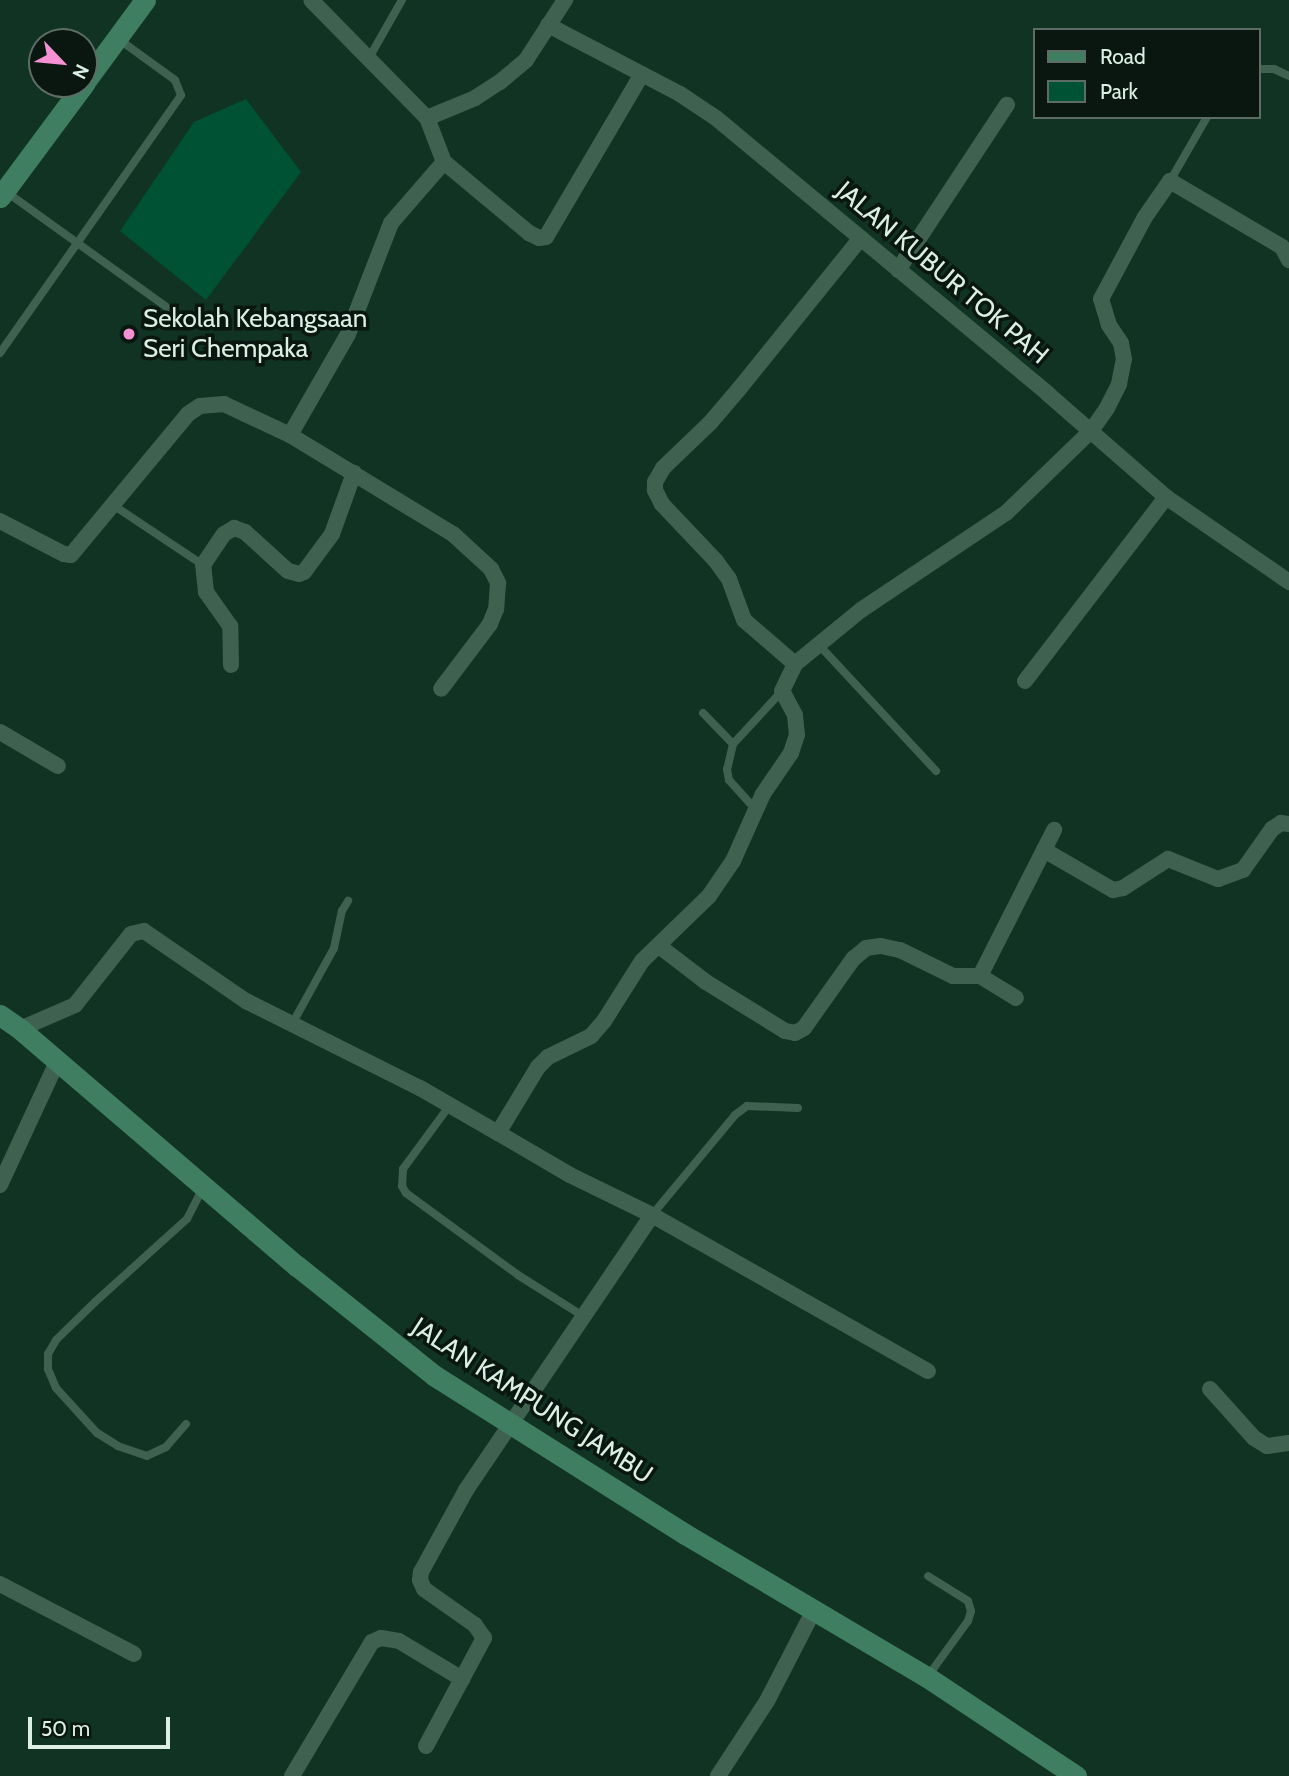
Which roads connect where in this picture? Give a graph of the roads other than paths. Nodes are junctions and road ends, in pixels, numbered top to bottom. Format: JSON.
{"nodes":[{"id":1,"x":145,"y":0,"type":"edge"},
{"id":2,"x":310,"y":0,"type":"edge"},
{"id":3,"x":402,"y":0,"type":"edge"},
{"id":4,"x":565,"y":0,"type":"edge"},
{"id":5,"x":548,"y":25,"type":"junction"},
{"id":6,"x":117,"y":38,"type":"junction"},
{"id":7,"x":369,"y":60,"type":"junction"},
{"id":8,"x":98,"y":64,"type":"edge"},
{"id":9,"x":1261,"y":69,"type":"edge"},
{"id":10,"x":642,"y":74,"type":"junction"},
{"id":11,"x":1289,"y":76,"type":"edge"},
{"id":12,"x":74,"y":98,"type":"edge"},
{"id":13,"x":1007,"y":105,"type":"dead end"},
{"id":14,"x":426,"y":118,"type":"junction"},
{"id":15,"x":1206,"y":119,"type":"edge"},
{"id":16,"x":444,"y":162,"type":"junction"},
{"id":17,"x":1170,"y":181,"type":"junction"},
{"id":18,"x":2,"y":194,"type":"edge"},
{"id":19,"x":861,"y":239,"type":"junction"},
{"id":20,"x":76,"y":242,"type":"junction"},
{"id":21,"x":1289,"y":260,"type":"edge"},
{"id":22,"x":898,"y":270,"type":"junction"},
{"id":23,"x":183,"y":319,"type":"dead end"},
{"id":24,"x":0,"y":353,"type":"edge"},
{"id":25,"x":1091,"y":431,"type":"junction"},
{"id":26,"x":290,"y":435,"type":"junction"},
{"id":27,"x":355,"y":473,"type":"junction"},
{"id":28,"x":1166,"y":496,"type":"junction"},
{"id":29,"x":113,"y":505,"type":"junction"},
{"id":30,"x":0,"y":521,"type":"edge"},
{"id":31,"x":203,"y":565,"type":"junction"},
{"id":32,"x":1289,"y":582,"type":"edge"},
{"id":33,"x":818,"y":644,"type":"junction"},
{"id":34,"x":795,"y":664,"type":"junction"},
{"id":35,"x":231,"y":665,"type":"dead end"},
{"id":36,"x":1025,"y":681,"type":"dead end"},
{"id":37,"x":441,"y":689,"type":"dead end"},
{"id":38,"x":782,"y":691,"type":"junction"},
{"id":39,"x":703,"y":713,"type":"dead end"},
{"id":40,"x":0,"y":732,"type":"edge"},
{"id":41,"x":733,"y":744,"type":"junction"},
{"id":42,"x":58,"y":766,"type":"dead end"},
{"id":43,"x":936,"y":771,"type":"dead end"},
{"id":44,"x":756,"y":810,"type":"junction"},
{"id":45,"x":1289,"y":824,"type":"edge"},
{"id":46,"x":1055,"y":830,"type":"dead end"},
{"id":47,"x":1044,"y":850,"type":"junction"},
{"id":48,"x":348,"y":901,"type":"dead end"},
{"id":49,"x":659,"y":946,"type":"junction"},
{"id":50,"x":980,"y":976,"type":"junction"},
{"id":51,"x":1016,"y":998,"type":"dead end"},
{"id":52,"x":0,"y":1016,"type":"edge"},
{"id":53,"x":292,"y":1026,"type":"junction"},
{"id":54,"x":20,"y":1029,"type":"junction"},
{"id":55,"x":57,"y":1062,"type":"junction"},
{"id":56,"x":450,"y":1105,"type":"junction"},
{"id":57,"x":798,"y":1108,"type":"dead end"},
{"id":58,"x":498,"y":1133,"type":"junction"},
{"id":59,"x":0,"y":1185,"type":"edge"},
{"id":60,"x":203,"y":1188,"type":"junction"},
{"id":61,"x":652,"y":1215,"type":"junction"},
{"id":62,"x":583,"y":1316,"type":"junction"},
{"id":63,"x":928,"y":1371,"type":"dead end"},
{"id":64,"x":1210,"y":1389,"type":"dead end"},
{"id":65,"x":186,"y":1424,"type":"dead end"},
{"id":66,"x":510,"y":1424,"type":"junction"},
{"id":67,"x":1289,"y":1443,"type":"edge"},
{"id":68,"x":928,"y":1576,"type":"dead end"},
{"id":69,"x":0,"y":1584,"type":"edge"},
{"id":70,"x":814,"y":1611,"type":"junction"},
{"id":71,"x":134,"y":1654,"type":"dead end"},
{"id":72,"x":927,"y":1677,"type":"junction"},
{"id":73,"x":463,"y":1679,"type":"junction"},
{"id":74,"x":426,"y":1746,"type":"dead end"},
{"id":75,"x":292,"y":1776,"type":"edge"},
{"id":76,"x":718,"y":1776,"type":"edge"},
{"id":77,"x":1076,"y":1776,"type":"edge"}],
"edges":[{"from":1,"to":6,"type":"street"},
{"from":2,"to":7,"type":"street"},
{"from":3,"to":7,"type":"lane"},
{"from":4,"to":5,"type":"street"},
{"from":5,"to":10,"type":"street","name":"JALAN KUBUR TOK PAH"},
{"from":5,"to":14,"type":"street"},
{"from":6,"to":8,"type":"street"},
{"from":6,"to":20,"type":"lane"},
{"from":7,"to":14,"type":"street"},
{"from":9,"to":11,"type":"lane"},
{"from":10,"to":16,"type":"street"},
{"from":10,"to":19,"type":"street","name":"JALAN KUBUR TOK PAH"},
{"from":12,"to":18,"type":"street"},
{"from":13,"to":22,"type":"street"},
{"from":14,"to":16,"type":"street"},
{"from":15,"to":17,"type":"lane"},
{"from":16,"to":26,"type":"street"},
{"from":17,"to":21,"type":"street"},
{"from":17,"to":25,"type":"street"},
{"from":18,"to":20,"type":"lane"},
{"from":19,"to":22,"type":"street","name":"JALAN KUBUR TOK PAH"},
{"from":19,"to":34,"type":"street"},
{"from":20,"to":23,"type":"lane"},
{"from":20,"to":24,"type":"lane"},
{"from":22,"to":25,"type":"street","name":"JALAN KUBUR TOK PAH"},
{"from":25,"to":28,"type":"street","name":"JALAN KUBUR TOK PAH"},
{"from":25,"to":33,"type":"street"},
{"from":26,"to":27,"type":"street"},
{"from":26,"to":29,"type":"street"},
{"from":27,"to":31,"type":"street"},
{"from":27,"to":37,"type":"street"},
{"from":28,"to":32,"type":"street","name":"JALAN KUBUR TOK PAH"},
{"from":28,"to":36,"type":"street"},
{"from":29,"to":30,"type":"street"},
{"from":29,"to":31,"type":"lane"},
{"from":31,"to":35,"type":"street"},
{"from":33,"to":34,"type":"street"},
{"from":33,"to":43,"type":"lane"},
{"from":34,"to":38,"type":"street"},
{"from":38,"to":41,"type":"lane"},
{"from":38,"to":44,"type":"street"},
{"from":39,"to":41,"type":"lane"},
{"from":40,"to":42,"type":"street"},
{"from":41,"to":44,"type":"lane"},
{"from":44,"to":49,"type":"street"},
{"from":45,"to":47,"type":"street"},
{"from":46,"to":47,"type":"street"},
{"from":47,"to":50,"type":"street"},
{"from":48,"to":53,"type":"lane"},
{"from":49,"to":50,"type":"street"},
{"from":49,"to":58,"type":"street"},
{"from":50,"to":51,"type":"street"},
{"from":52,"to":54,"type":"street","name":"JALAN KAMPUNG JAMBU"},
{"from":53,"to":54,"type":"street"},
{"from":53,"to":56,"type":"street"},
{"from":54,"to":55,"type":"street","name":"JALAN KAMPUNG JAMBU"},
{"from":55,"to":59,"type":"street"},
{"from":55,"to":60,"type":"street","name":"JALAN KAMPUNG JAMBU"},
{"from":56,"to":58,"type":"street"},
{"from":56,"to":62,"type":"lane"},
{"from":57,"to":61,"type":"lane"},
{"from":58,"to":61,"type":"street"},
{"from":60,"to":65,"type":"lane"},
{"from":60,"to":66,"type":"street","name":"JALAN KAMPUNG JAMBU"},
{"from":61,"to":62,"type":"street"},
{"from":61,"to":63,"type":"street"},
{"from":62,"to":66,"type":"street"},
{"from":64,"to":67,"type":"street"},
{"from":66,"to":70,"type":"street","name":"JALAN KAMPUNG JAMBU"},
{"from":66,"to":73,"type":"street"},
{"from":68,"to":72,"type":"lane"},
{"from":69,"to":71,"type":"street"},
{"from":70,"to":72,"type":"street","name":"JALAN KAMPUNG JAMBU"},
{"from":70,"to":76,"type":"street"},
{"from":72,"to":77,"type":"street","name":"JALAN KAMPUNG JAMBU"},
{"from":73,"to":74,"type":"street"},
{"from":73,"to":75,"type":"street"}]}
